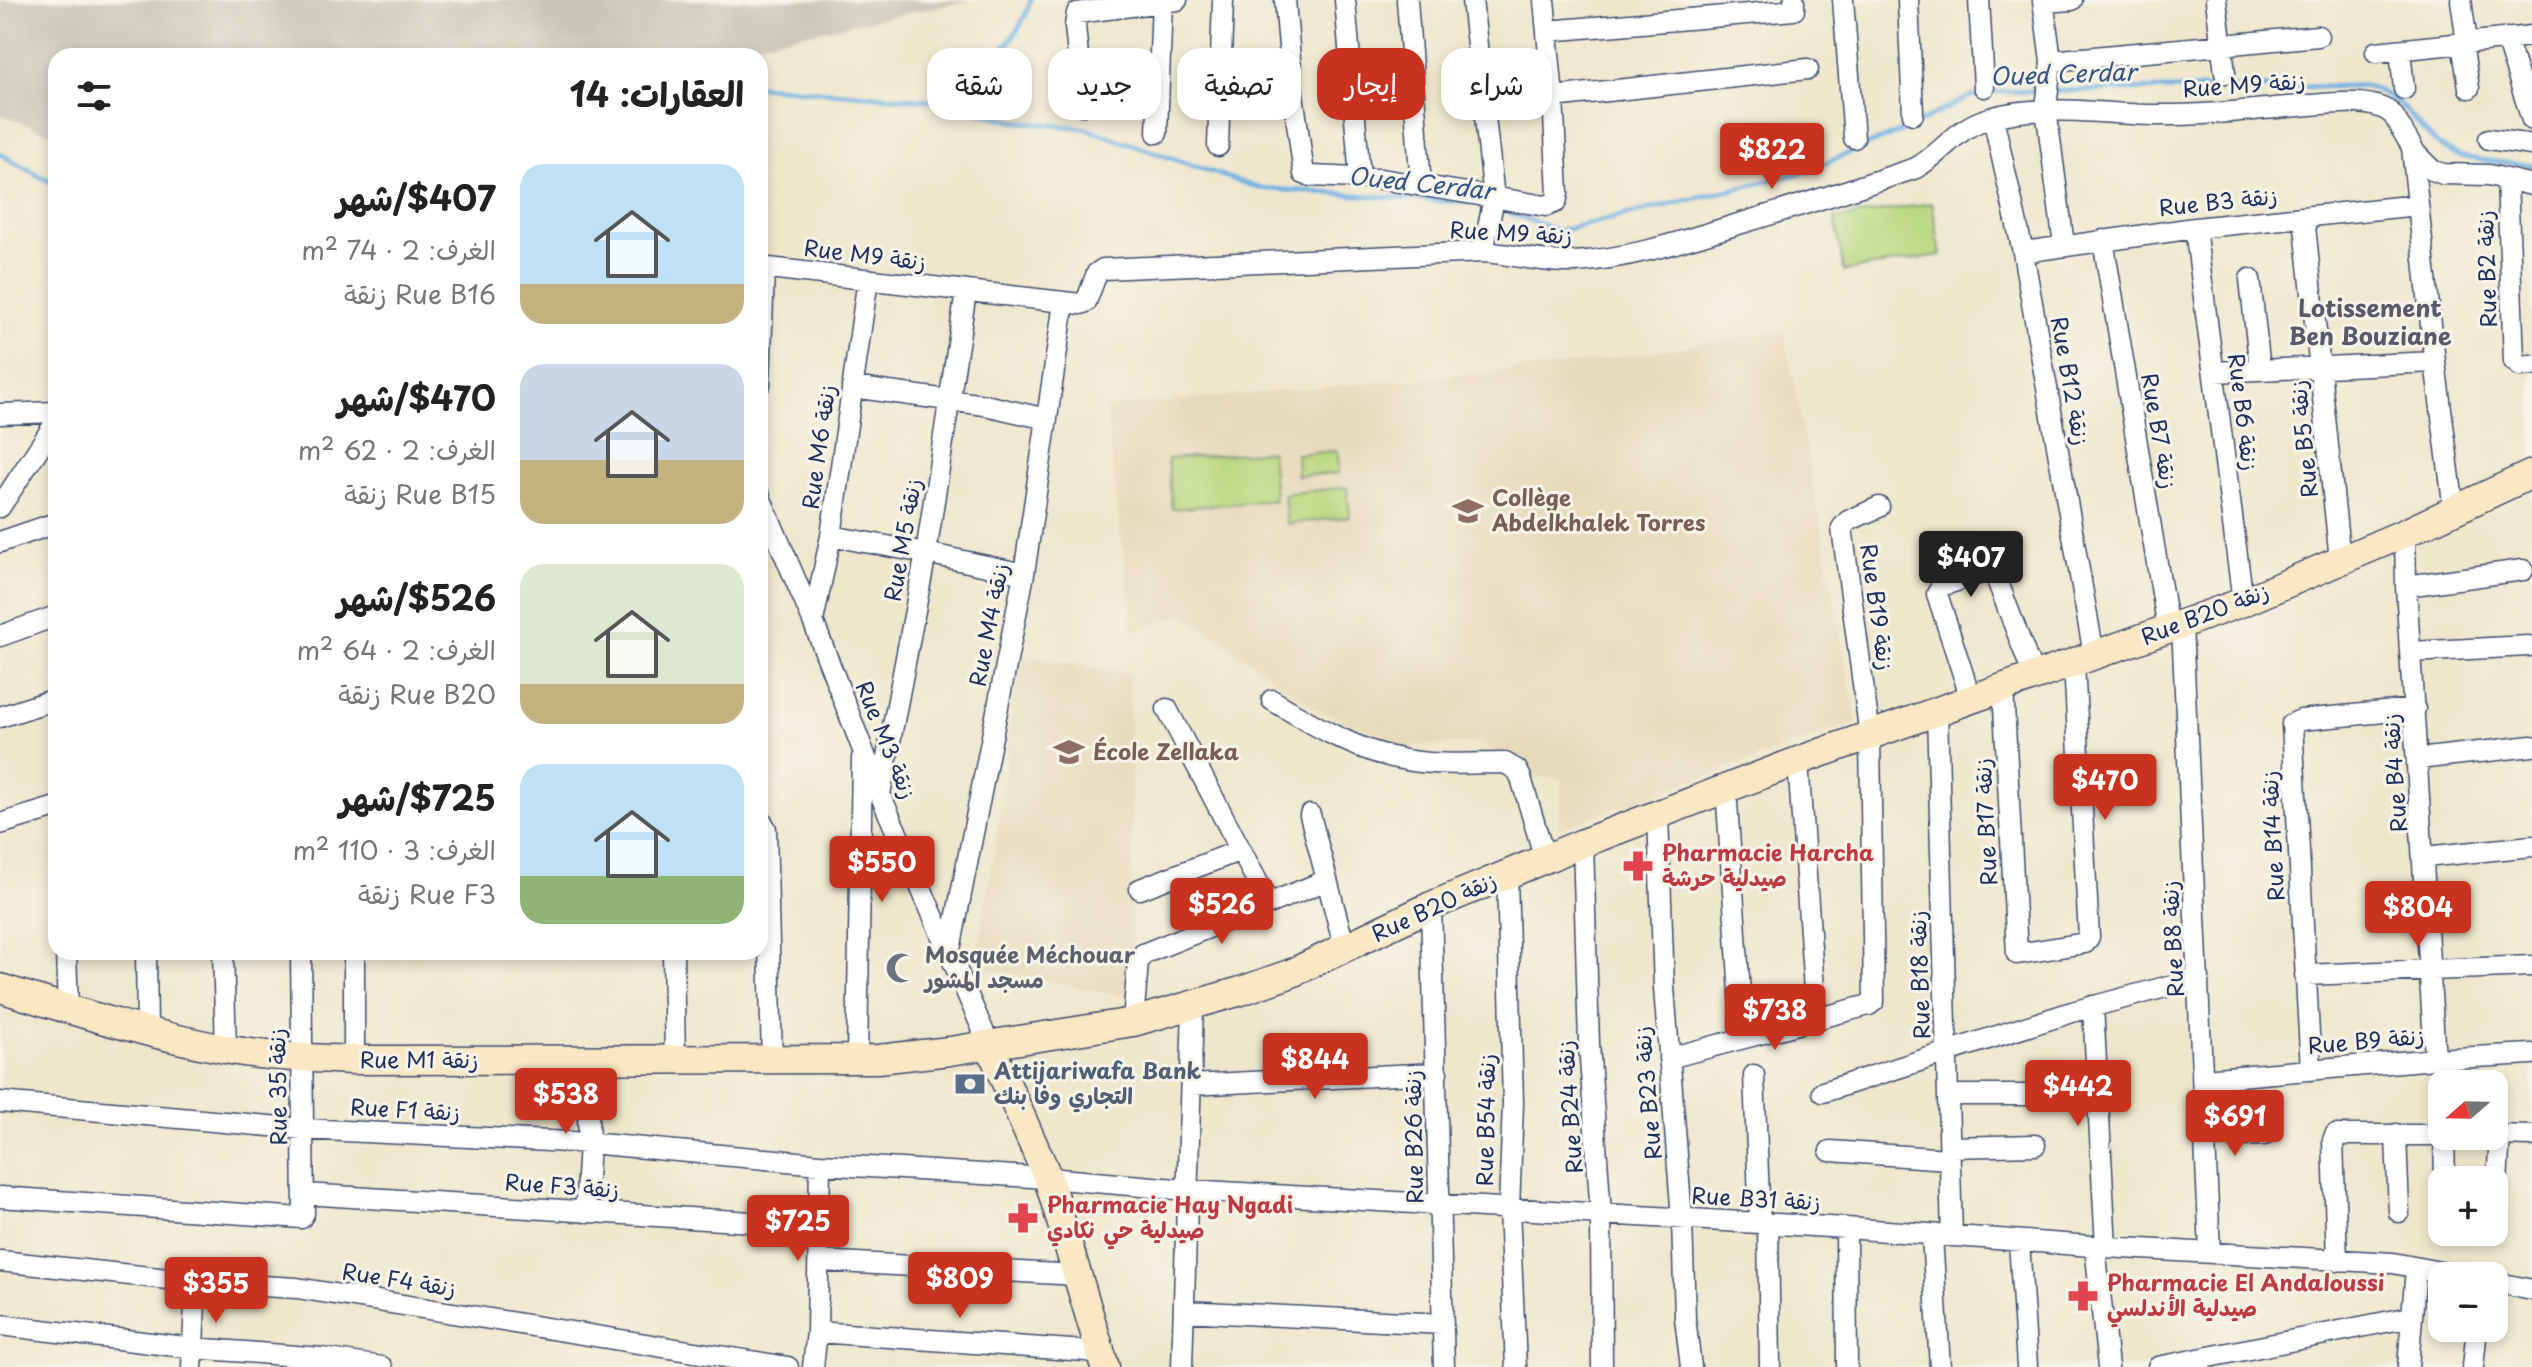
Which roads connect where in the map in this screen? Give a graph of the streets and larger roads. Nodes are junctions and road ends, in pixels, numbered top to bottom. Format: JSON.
{"nodes":[{"id":1,"x":1223,"y":0,"type":"edge"},
{"id":2,"x":1285,"y":0,"type":"edge"},
{"id":3,"x":1345,"y":0,"type":"edge"},
{"id":4,"x":1407,"y":0,"type":"edge"},
{"id":5,"x":1472,"y":0,"type":"edge"},
{"id":6,"x":1544,"y":0,"type":"edge"},
{"id":7,"x":1794,"y":0,"type":"edge"},
{"id":8,"x":1843,"y":0,"type":"edge"},
{"id":9,"x":1908,"y":0,"type":"edge"},
{"id":10,"x":1979,"y":0,"type":"edge"},
{"id":11,"x":2072,"y":0,"type":"edge"},
{"id":12,"x":2216,"y":0,"type":"edge"},
{"id":13,"x":2461,"y":0,"type":"edge"},
{"id":14,"x":1169,"y":1,"type":"edge"},
{"id":15,"x":2043,"y":1,"type":"edge"},
{"id":16,"x":1547,"y":31,"type":"junction"},
{"id":17,"x":2318,"y":36,"type":"dead end"},
{"id":18,"x":2532,"y":36,"type":"edge"},
{"id":19,"x":2506,"y":38,"type":"junction"},
{"id":20,"x":2464,"y":43,"type":"junction"},
{"id":21,"x":2222,"y":46,"type":"junction"},
{"id":22,"x":1078,"y":48,"type":"edge"},
{"id":23,"x":2400,"y":50,"type":"junction"},
{"id":24,"x":2376,"y":52,"type":"dead end"},
{"id":25,"x":2051,"y":61,"type":"junction"},
{"id":26,"x":1808,"y":69,"type":"dead end"},
{"id":27,"x":2225,"y":73,"type":"dead end"},
{"id":28,"x":1984,"y":87,"type":"dead end"},
{"id":29,"x":2469,"y":88,"type":"dead end"},
{"id":30,"x":2404,"y":89,"type":"dead end"},
{"id":31,"x":1553,"y":97,"type":"junction"},
{"id":32,"x":2046,"y":100,"type":"junction"},
{"id":33,"x":1913,"y":114,"type":"dead end"},
{"id":34,"x":1993,"y":117,"type":"junction"},
{"id":35,"x":2532,"y":120,"type":"edge"},
{"id":36,"x":1157,"y":133,"type":"dead end"},
{"id":37,"x":1854,"y":138,"type":"dead end"},
{"id":38,"x":2489,"y":139,"type":"dead end"},
{"id":39,"x":2532,"y":145,"type":"edge"},
{"id":40,"x":1218,"y":146,"type":"dead end"},
{"id":41,"x":2412,"y":148,"type":"junction"},
{"id":42,"x":1360,"y":178,"type":"junction"},
{"id":43,"x":2507,"y":180,"type":"junction"},
{"id":44,"x":1421,"y":185,"type":"junction"},
{"id":45,"x":2532,"y":185,"type":"edge"},
{"id":46,"x":1494,"y":200,"type":"junction"},
{"id":47,"x":2418,"y":205,"type":"junction"},
{"id":48,"x":2304,"y":217,"type":"junction"},
{"id":49,"x":2195,"y":228,"type":"junction"},
{"id":50,"x":2103,"y":240,"type":"junction"},
{"id":51,"x":2064,"y":245,"type":"junction"},
{"id":52,"x":1483,"y":252,"type":"junction"},
{"id":53,"x":2023,"y":252,"type":"junction"},
{"id":54,"x":768,"y":268,"type":"edge"},
{"id":55,"x":868,"y":279,"type":"junction"},
{"id":56,"x":2250,"y":279,"type":"dead end"},
{"id":57,"x":966,"y":292,"type":"junction"},
{"id":58,"x":1064,"y":303,"type":"junction"},
{"id":59,"x":2435,"y":362,"type":"junction"},
{"id":60,"x":2532,"y":365,"type":"edge"},
{"id":61,"x":2320,"y":366,"type":"junction"},
{"id":62,"x":2260,"y":370,"type":"junction"},
{"id":63,"x":2214,"y":372,"type":"junction"},
{"id":64,"x":852,"y":387,"type":"junction"},
{"id":65,"x":949,"y":401,"type":"junction"},
{"id":66,"x":48,"y":412,"type":"edge"},
{"id":67,"x":0,"y":414,"type":"edge"},
{"id":68,"x":1047,"y":419,"type":"junction"},
{"id":69,"x":48,"y":435,"type":"edge"},
{"id":70,"x":33,"y":458,"type":"junction"},
{"id":71,"x":48,"y":458,"type":"edge"},
{"id":72,"x":2532,"y":474,"type":"edge"},
{"id":73,"x":0,"y":507,"type":"edge"},
{"id":74,"x":1879,"y":507,"type":"dead end"},
{"id":75,"x":2454,"y":510,"type":"junction"},
{"id":76,"x":768,"y":516,"type":"edge"},
{"id":77,"x":48,"y":526,"type":"edge"},
{"id":78,"x":2405,"y":533,"type":"junction"},
{"id":79,"x":831,"y":536,"type":"junction"},
{"id":80,"x":0,"y":542,"type":"edge"},
{"id":81,"x":926,"y":553,"type":"junction"},
{"id":82,"x":2340,"y":560,"type":"junction"},
{"id":83,"x":2523,"y":570,"type":"dead end"},
{"id":84,"x":1024,"y":574,"type":"junction"},
{"id":85,"x":2406,"y":586,"type":"junction"},
{"id":86,"x":2243,"y":602,"type":"junction"},
{"id":87,"x":48,"y":619,"type":"edge"},
{"id":88,"x":813,"y":621,"type":"junction"},
{"id":89,"x":2175,"y":627,"type":"junction"},
{"id":90,"x":0,"y":636,"type":"edge"},
{"id":91,"x":2529,"y":646,"type":"dead end"},
{"id":92,"x":2410,"y":652,"type":"junction"},
{"id":93,"x":2084,"y":660,"type":"junction"},
{"id":94,"x":2034,"y":677,"type":"junction"},
{"id":95,"x":2003,"y":687,"type":"junction"},
{"id":96,"x":1971,"y":699,"type":"junction"},
{"id":97,"x":1272,"y":700,"type":"dead end"},
{"id":98,"x":48,"y":702,"type":"edge"},
{"id":99,"x":1167,"y":709,"type":"dead end"},
{"id":100,"x":2415,"y":709,"type":"junction"},
{"id":101,"x":1937,"y":712,"type":"junction"},
{"id":102,"x":0,"y":717,"type":"edge"},
{"id":103,"x":1870,"y":736,"type":"junction"},
{"id":104,"x":2532,"y":746,"type":"edge"},
{"id":105,"x":862,"y":748,"type":"junction"},
{"id":106,"x":2418,"y":759,"type":"junction"},
{"id":107,"x":1798,"y":761,"type":"junction"},
{"id":108,"x":1726,"y":788,"type":"junction"},
{"id":109,"x":880,"y":794,"type":"junction"},
{"id":110,"x":48,"y":809,"type":"edge"},
{"id":111,"x":1310,"y":815,"type":"dead end"},
{"id":112,"x":1658,"y":815,"type":"junction"},
{"id":113,"x":0,"y":824,"type":"edge"},
{"id":114,"x":1583,"y":843,"type":"junction"},
{"id":115,"x":2532,"y":846,"type":"edge"},
{"id":116,"x":1241,"y":850,"type":"junction"},
{"id":117,"x":2425,"y":857,"type":"junction"},
{"id":118,"x":1545,"y":859,"type":"junction"},
{"id":119,"x":1507,"y":874,"type":"junction"},
{"id":120,"x":1325,"y":881,"type":"junction"},
{"id":121,"x":1140,"y":889,"type":"dead end"},
{"id":122,"x":1269,"y":904,"type":"junction"},
{"id":123,"x":768,"y":906,"type":"edge"},
{"id":124,"x":1431,"y":906,"type":"junction"},
{"id":125,"x":1345,"y":949,"type":"junction"},
{"id":126,"x":2017,"y":954,"type":"joint"},
{"id":127,"x":949,"y":955,"type":"junction"},
{"id":128,"x":66,"y":960,"type":"edge"},
{"id":129,"x":146,"y":960,"type":"edge"},
{"id":130,"x":223,"y":960,"type":"edge"},
{"id":131,"x":301,"y":960,"type":"edge"},
{"id":132,"x":354,"y":960,"type":"edge"},
{"id":133,"x":673,"y":960,"type":"edge"},
{"id":134,"x":2532,"y":966,"type":"edge"},
{"id":135,"x":2430,"y":971,"type":"junction"},
{"id":136,"x":2305,"y":975,"type":"junction"},
{"id":137,"x":2199,"y":978,"type":"junction"},
{"id":138,"x":0,"y":988,"type":"edge"},
{"id":139,"x":1193,"y":1006,"type":"junction"},
{"id":140,"x":2093,"y":1006,"type":"junction"},
{"id":141,"x":68,"y":1009,"type":"junction"},
{"id":142,"x":1816,"y":1019,"type":"junction"},
{"id":143,"x":1133,"y":1022,"type":"junction"},
{"id":144,"x":147,"y":1030,"type":"junction"},
{"id":145,"x":1743,"y":1037,"type":"junction"},
{"id":146,"x":989,"y":1044,"type":"junction"},
{"id":147,"x":226,"y":1049,"type":"junction"},
{"id":148,"x":1947,"y":1052,"type":"junction"},
{"id":149,"x":2532,"y":1054,"type":"edge"},
{"id":150,"x":302,"y":1058,"type":"junction"},
{"id":151,"x":857,"y":1058,"type":"junction"},
{"id":152,"x":1669,"y":1058,"type":"junction"},
{"id":153,"x":675,"y":1059,"type":"junction"},
{"id":154,"x":2435,"y":1059,"type":"junction"},
{"id":155,"x":354,"y":1060,"type":"junction"},
{"id":156,"x":586,"y":1060,"type":"junction"},
{"id":157,"x":772,"y":1060,"type":"junction"},
{"id":158,"x":2311,"y":1070,"type":"junction"},
{"id":159,"x":1437,"y":1073,"type":"junction"},
{"id":160,"x":1754,"y":1075,"type":"dead end"},
{"id":161,"x":2204,"y":1079,"type":"junction"},
{"id":162,"x":1191,"y":1085,"type":"junction"},
{"id":163,"x":1823,"y":1092,"type":"dead end"},
{"id":164,"x":1948,"y":1095,"type":"junction"},
{"id":165,"x":2050,"y":1095,"type":"dead end"},
{"id":166,"x":0,"y":1102,"type":"edge"},
{"id":167,"x":303,"y":1129,"type":"junction"},
{"id":168,"x":2396,"y":1134,"type":"junction"},
{"id":169,"x":2264,"y":1135,"type":"dead end"},
{"id":170,"x":2428,"y":1135,"type":"edge"},
{"id":171,"x":2508,"y":1135,"type":"edge"},
{"id":172,"x":2532,"y":1136,"type":"edge"},
{"id":173,"x":2205,"y":1137,"type":"junction"},
{"id":174,"x":589,"y":1143,"type":"junction"},
{"id":175,"x":2035,"y":1145,"type":"dead end"},
{"id":176,"x":1830,"y":1151,"type":"dead end"},
{"id":177,"x":1950,"y":1153,"type":"junction"},
{"id":178,"x":820,"y":1164,"type":"junction"},
{"id":179,"x":1048,"y":1178,"type":"junction"},
{"id":180,"x":1188,"y":1190,"type":"junction"},
{"id":181,"x":304,"y":1194,"type":"junction"},
{"id":182,"x":0,"y":1197,"type":"edge"},
{"id":183,"x":1439,"y":1203,"type":"junction"},
{"id":184,"x":1509,"y":1209,"type":"junction"},
{"id":185,"x":585,"y":1212,"type":"junction"},
{"id":186,"x":2399,"y":1212,"type":"dead end"},
{"id":187,"x":1601,"y":1215,"type":"junction"},
{"id":188,"x":1682,"y":1219,"type":"junction"},
{"id":189,"x":1764,"y":1223,"type":"junction"},
{"id":190,"x":818,"y":1226,"type":"junction"},
{"id":191,"x":1846,"y":1228,"type":"junction"},
{"id":192,"x":1942,"y":1235,"type":"junction"},
{"id":193,"x":2019,"y":1241,"type":"junction"},
{"id":194,"x":2101,"y":1247,"type":"junction"},
{"id":195,"x":2210,"y":1252,"type":"junction"},
{"id":196,"x":0,"y":1261,"type":"edge"},
{"id":197,"x":820,"y":1261,"type":"junction"},
{"id":198,"x":2337,"y":1261,"type":"junction"},
{"id":199,"x":2416,"y":1268,"type":"junction"},
{"id":200,"x":2428,"y":1270,"type":"edge"},
{"id":201,"x":1077,"y":1275,"type":"junction"},
{"id":202,"x":196,"y":1282,"type":"junction"},
{"id":203,"x":2508,"y":1285,"type":"edge"},
{"id":204,"x":2532,"y":1290,"type":"edge"},
{"id":205,"x":1184,"y":1311,"type":"junction"},
{"id":206,"x":2411,"y":1317,"type":"junction"},
{"id":207,"x":1443,"y":1324,"type":"junction"},
{"id":208,"x":0,"y":1325,"type":"edge"},
{"id":209,"x":817,"y":1332,"type":"junction"},
{"id":210,"x":2476,"y":1342,"type":"edge"},
{"id":211,"x":193,"y":1357,"type":"edge"},
{"id":212,"x":1102,"y":1359,"type":"edge"},
{"id":213,"x":2027,"y":1366,"type":"edge"},
{"id":214,"x":382,"y":1367,"type":"edge"},
{"id":215,"x":788,"y":1367,"type":"edge"},
{"id":216,"x":813,"y":1367,"type":"edge"},
{"id":217,"x":1182,"y":1367,"type":"edge"},
{"id":218,"x":1444,"y":1367,"type":"edge"},
{"id":219,"x":1516,"y":1367,"type":"edge"},
{"id":220,"x":1602,"y":1367,"type":"edge"},
{"id":221,"x":1691,"y":1367,"type":"edge"},
{"id":222,"x":1770,"y":1367,"type":"edge"},
{"id":223,"x":1847,"y":1367,"type":"edge"},
{"id":224,"x":1940,"y":1367,"type":"edge"},
{"id":225,"x":2108,"y":1367,"type":"edge"},
{"id":226,"x":2158,"y":1367,"type":"edge"},
{"id":227,"x":2408,"y":1367,"type":"edge"},
{"id":228,"x":2473,"y":1367,"type":"edge"}],
"edges":[{"from":1,"to":40,"type":"street"},
{"from":2,"to":42,"type":"street"},
{"from":3,"to":42,"type":"street"},
{"from":4,"to":44,"type":"street"},
{"from":5,"to":46,"type":"street"},
{"from":6,"to":16,"type":"street"},
{"from":7,"to":16,"type":"street"},
{"from":8,"to":37,"type":"street"},
{"from":9,"to":33,"type":"street"},
{"from":10,"to":28,"type":"street"},
{"from":11,"to":15,"type":"street"},
{"from":12,"to":21,"type":"street"},
{"from":13,"to":20,"type":"street"},
{"from":14,"to":22,"type":"street"},
{"from":14,"to":36,"type":"street"},
{"from":15,"to":25,"type":"street"},
{"from":16,"to":31,"type":"street"},
{"from":17,"to":21,"type":"street"},
{"from":18,"to":19,"type":"street"},
{"from":19,"to":20,"type":"street"},
{"from":19,"to":35,"type":"street"},
{"from":20,"to":23,"type":"street"},
{"from":20,"to":29,"type":"street"},
{"from":21,"to":25,"type":"street"},
{"from":21,"to":27,"type":"street"},
{"from":23,"to":24,"type":"street"},
{"from":23,"to":30,"type":"street"},
{"from":25,"to":32,"type":"street"},
{"from":26,"to":31,"type":"street"},
{"from":31,"to":46,"type":"street"},
{"from":32,"to":34,"type":"street","name":"Rue M9 زنقة"},
{"from":32,"to":41,"type":"street","name":"Rue M9 زنقة"},
{"from":32,"to":51,"type":"street"},
{"from":34,"to":52,"type":"street","name":"Rue M9 زنقة"},
{"from":34,"to":53,"type":"street","name":"Rue B12 زنقة"},
{"from":38,"to":39,"type":"street"},
{"from":41,"to":43,"type":"street","name":"Rue M9 زنقة"},
{"from":41,"to":47,"type":"street"},
{"from":42,"to":44,"type":"street"},
{"from":43,"to":45,"type":"street","name":"Rue B2 زنقة"},
{"from":43,"to":60,"type":"street","name":"Rue B2 زنقة"},
{"from":44,"to":46,"type":"street"},
{"from":46,"to":52,"type":"street"},
{"from":47,"to":48,"type":"street","name":"Rue B3 زنقة"},
{"from":47,"to":59,"type":"street"},
{"from":48,"to":49,"type":"street","name":"Rue B3 زنقة"},
{"from":48,"to":61,"type":"street","name":"Rue B5 زنقة"},
{"from":49,"to":50,"type":"street","name":"Rue B3 زنقة"},
{"from":49,"to":63,"type":"street","name":"Rue B6 زنقة"},
{"from":50,"to":51,"type":"street","name":"Rue B3 زنقة"},
{"from":50,"to":89,"type":"street","name":"Rue B7 زنقة"},
{"from":51,"to":53,"type":"street","name":"Rue B3 زنقة"},
{"from":52,"to":58,"type":"street","name":"Rue M9 زنقة"},
{"from":53,"to":93,"type":"street","name":"Rue B12 زنقة"},
{"from":54,"to":55,"type":"street","name":"Rue M9 زنقة"},
{"from":55,"to":57,"type":"street","name":"Rue M9 زنقة"},
{"from":55,"to":64,"type":"street","name":"Rue M6 زنقة"},
{"from":56,"to":62,"type":"street"},
{"from":57,"to":58,"type":"street","name":"Rue M9 زنقة"},
{"from":57,"to":65,"type":"street","name":"Rue M5 زنقة"},
{"from":58,"to":68,"type":"street","name":"Rue M4 زنقة"},
{"from":59,"to":61,"type":"street"},
{"from":59,"to":75,"type":"street"},
{"from":61,"to":62,"type":"street"},
{"from":61,"to":82,"type":"street","name":"Rue B5 زنقة"},
{"from":62,"to":63,"type":"street"},
{"from":63,"to":86,"type":"street","name":"Rue B6 زنقة"},
{"from":64,"to":65,"type":"street"},
{"from":64,"to":79,"type":"street","name":"Rue M6 زنقة"},
{"from":65,"to":68,"type":"street"},
{"from":65,"to":81,"type":"street","name":"Rue M5 زنقة"},
{"from":66,"to":67,"type":"street"},
{"from":68,"to":84,"type":"street","name":"Rue M4 زنقة"},
{"from":69,"to":70,"type":"street"},
{"from":70,"to":71,"type":"street"},
{"from":70,"to":73,"type":"street"},
{"from":72,"to":75,"type":"street","name":"Rue B20 زنقة"},
{"from":74,"to":103,"type":"street","name":"Rue B19 زنقة"},
{"from":75,"to":78,"type":"street","name":"Rue B20 زنقة"},
{"from":76,"to":88,"type":"street","name":"Rue M3 زنقة"},
{"from":77,"to":80,"type":"street"},
{"from":78,"to":82,"type":"street","name":"Rue B20 زنقة"},
{"from":78,"to":85,"type":"street","name":"Rue B4 زنقة"},
{"from":79,"to":81,"type":"street"},
{"from":79,"to":88,"type":"street","name":"Rue M6 زنقة"},
{"from":81,"to":84,"type":"street"},
{"from":81,"to":109,"type":"street","name":"Rue M5 زنقة"},
{"from":82,"to":86,"type":"street","name":"Rue B20 زنقة"},
{"from":83,"to":85,"type":"street"},
{"from":84,"to":127,"type":"street","name":"Rue M4 زنقة"},
{"from":85,"to":92,"type":"street","name":"Rue B4 زنقة"},
{"from":86,"to":89,"type":"street","name":"Rue B20 زنقة"},
{"from":87,"to":90,"type":"street"},
{"from":88,"to":105,"type":"street","name":"Rue M3 زنقة"},
{"from":89,"to":93,"type":"street","name":"Rue B20 زنقة"},
{"from":89,"to":137,"type":"street","name":"Rue B8 زنقة"},
{"from":91,"to":92,"type":"street"},
{"from":92,"to":100,"type":"street","name":"Rue B4 زنقة"},
{"from":93,"to":94,"type":"street","name":"Rue B20 زنقة"},
{"from":93,"to":126,"type":"street","name":"Rue B12 زنقة"},
{"from":94,"to":95,"type":"street","name":"Rue B20 زنقة"},
{"from":94,"to":96,"type":"street"},
{"from":95,"to":96,"type":"street","name":"Rue B20 زنقة"},
{"from":95,"to":126,"type":"street","name":"Rue B17 زنقة"},
{"from":96,"to":101,"type":"street","name":"Rue B20 زنقة"},
{"from":97,"to":118,"type":"street"},
{"from":98,"to":102,"type":"street"},
{"from":99,"to":116,"type":"street"},
{"from":100,"to":106,"type":"street","name":"Rue B4 زنقة"},
{"from":100,"to":136,"type":"street","name":"Rue B14 زنقة"},
{"from":101,"to":103,"type":"street","name":"Rue B20 زنقة"},
{"from":101,"to":148,"type":"street","name":"Rue B18 زنقة"},
{"from":103,"to":107,"type":"street","name":"Rue B20 زنقة"},
{"from":103,"to":142,"type":"street"},
{"from":104,"to":106,"type":"street"},
{"from":105,"to":109,"type":"street","name":"Rue M3 زنقة"},
{"from":105,"to":151,"type":"street"},
{"from":106,"to":117,"type":"street","name":"Rue B4 زنقة"},
{"from":107,"to":108,"type":"street","name":"Rue B20 زنقة"},
{"from":107,"to":142,"type":"street"},
{"from":108,"to":112,"type":"street","name":"Rue B20 زنقة"},
{"from":108,"to":145,"type":"street"},
{"from":109,"to":127,"type":"street","name":"Rue M3 زنقة"},
{"from":110,"to":113,"type":"street"},
{"from":111,"to":120,"type":"street"},
{"from":112,"to":114,"type":"street","name":"Rue B20 زنقة"},
{"from":112,"to":152,"type":"street","name":"Rue B23 زنقة"},
{"from":114,"to":118,"type":"street","name":"Rue B20 زنقة"},
{"from":114,"to":187,"type":"street","name":"Rue B24 زنقة"},
{"from":115,"to":117,"type":"street"},
{"from":116,"to":121,"type":"street"},
{"from":116,"to":122,"type":"street"},
{"from":117,"to":135,"type":"street","name":"Rue B4 زنقة"},
{"from":118,"to":119,"type":"street","name":"Rue B20 زنقة"},
{"from":119,"to":124,"type":"street","name":"Rue B20 زنقة"},
{"from":119,"to":184,"type":"street","name":"Rue B54 زنقة"},
{"from":120,"to":122,"type":"street"},
{"from":120,"to":125,"type":"street"},
{"from":122,"to":143,"type":"street"},
{"from":123,"to":157,"type":"street"},
{"from":124,"to":125,"type":"street","name":"Rue B20 زنقة"},
{"from":124,"to":159,"type":"street","name":"Rue B26 زنقة"},
{"from":125,"to":139,"type":"street","name":"Rue B20 زنقة"},
{"from":127,"to":146,"type":"street","name":"Rue M3 زنقة"},
{"from":128,"to":141,"type":"street"},
{"from":129,"to":144,"type":"street"},
{"from":130,"to":147,"type":"street"},
{"from":131,"to":150,"type":"street","name":"Rue 35 زنقة"},
{"from":132,"to":155,"type":"street"},
{"from":133,"to":153,"type":"street"},
{"from":134,"to":135,"type":"street"},
{"from":135,"to":136,"type":"street"},
{"from":135,"to":154,"type":"street","name":"Rue B4 زنقة"},
{"from":136,"to":158,"type":"street","name":"Rue B14 زنقة"},
{"from":137,"to":140,"type":"street"},
{"from":137,"to":161,"type":"street","name":"Rue B8 زنقة"},
{"from":138,"to":141,"type":"street","name":"Rue M1 زنقة"},
{"from":139,"to":143,"type":"street","name":"Rue B20 زنقة"},
{"from":139,"to":162,"type":"street"},
{"from":140,"to":148,"type":"street"},
{"from":140,"to":194,"type":"street"},
{"from":141,"to":144,"type":"street","name":"Rue M1 زنقة"},
{"from":142,"to":145,"type":"street"},
{"from":143,"to":146,"type":"street","name":"Rue B20 زنقة"},
{"from":144,"to":147,"type":"street","name":"Rue M1 زنقة"},
{"from":145,"to":152,"type":"street"},
{"from":146,"to":151,"type":"street","name":"Rue M1 زنقة"},
{"from":146,"to":179,"type":"street"},
{"from":147,"to":150,"type":"street","name":"Rue M1 زنقة"},
{"from":148,"to":163,"type":"street"},
{"from":148,"to":164,"type":"street","name":"Rue B18 زنقة"},
{"from":149,"to":154,"type":"street","name":"Rue B9 زنقة"},
{"from":150,"to":155,"type":"street","name":"Rue M1 زنقة"},
{"from":150,"to":167,"type":"street","name":"Rue 35 زنقة"},
{"from":151,"to":157,"type":"street","name":"Rue M1 زنقة"},
{"from":152,"to":188,"type":"street","name":"Rue B23 زنقة"},
{"from":153,"to":156,"type":"street","name":"Rue M1 زنقة"},
{"from":153,"to":157,"type":"street","name":"Rue M1 زنقة"},
{"from":154,"to":158,"type":"street","name":"Rue B9 زنقة"},
{"from":155,"to":156,"type":"street","name":"Rue M1 زنقة"},
{"from":156,"to":174,"type":"street"},
{"from":158,"to":161,"type":"street","name":"Rue B9 زنقة"},
{"from":159,"to":162,"type":"street"},
{"from":159,"to":183,"type":"street","name":"Rue B26 زنقة"},
{"from":160,"to":189,"type":"street"},
{"from":161,"to":173,"type":"street","name":"Rue B8 زنقة"},
{"from":162,"to":180,"type":"street"},
{"from":164,"to":165,"type":"street"},
{"from":164,"to":177,"type":"street","name":"Rue B18 زنقة"},
{"from":166,"to":167,"type":"street","name":"Rue F1 زنقة"},
{"from":167,"to":174,"type":"street","name":"Rue F1 زنقة"},
{"from":167,"to":181,"type":"street","name":"Rue 35 زنقة"},
{"from":168,"to":170,"type":"street"},
{"from":168,"to":186,"type":"street"},
{"from":168,"to":198,"type":"street"},
{"from":169,"to":173,"type":"street"},
{"from":171,"to":172,"type":"street"},
{"from":173,"to":195,"type":"street","name":"Rue B8 زنقة"},
{"from":174,"to":178,"type":"street","name":"Rue F1 زنقة"},
{"from":174,"to":185,"type":"street"},
{"from":175,"to":177,"type":"street"},
{"from":176,"to":177,"type":"street"},
{"from":177,"to":192,"type":"street","name":"Rue B18 زنقة"},
{"from":178,"to":179,"type":"street","name":"Rue F1 زنقة"},
{"from":178,"to":190,"type":"street"},
{"from":179,"to":180,"type":"street","name":"Rue B31 زنقة"},
{"from":179,"to":201,"type":"street"},
{"from":180,"to":183,"type":"street","name":"Rue B31 زنقة"},
{"from":180,"to":205,"type":"street"},
{"from":181,"to":182,"type":"street","name":"Rue 35 زنقة"},
{"from":181,"to":185,"type":"street","name":"Rue F3 زنقة"},
{"from":183,"to":184,"type":"street","name":"Rue B31 زنقة"},
{"from":183,"to":207,"type":"street","name":"Rue B26 زنقة"},
{"from":184,"to":187,"type":"street","name":"Rue B31 زنقة"},
{"from":184,"to":219,"type":"street","name":"Rue B54 زنقة"},
{"from":185,"to":190,"type":"street","name":"Rue F3 زنقة"},
{"from":187,"to":188,"type":"street","name":"Rue B31 زنقة"},
{"from":187,"to":220,"type":"street","name":"Rue B24 زنقة"},
{"from":188,"to":189,"type":"street","name":"Rue B31 زنقة"},
{"from":188,"to":221,"type":"street","name":"Rue B23 زنقة"},
{"from":189,"to":191,"type":"street","name":"Rue B31 زنقة"},
{"from":189,"to":222,"type":"street"},
{"from":190,"to":197,"type":"street"},
{"from":191,"to":192,"type":"street","name":"Rue B31 زنقة"},
{"from":191,"to":223,"type":"street"},
{"from":192,"to":193,"type":"street","name":"Rue B31 زنقة"},
{"from":192,"to":224,"type":"street","name":"Rue B18 زنقة"},
{"from":193,"to":194,"type":"street","name":"Rue B31 زنقة"},
{"from":193,"to":213,"type":"street"},
{"from":194,"to":195,"type":"street","name":"Rue B31 زنقة"},
{"from":194,"to":225,"type":"street"},
{"from":195,"to":198,"type":"street","name":"Rue B31 زنقة"},
{"from":196,"to":202,"type":"street","name":"Rue F4 زنقة"},
{"from":197,"to":201,"type":"street"},
{"from":197,"to":209,"type":"street"},
{"from":198,"to":199,"type":"street","name":"Rue B31 زنقة"},
{"from":199,"to":200,"type":"street","name":"Rue B31 زنقة"},
{"from":199,"to":206,"type":"street"},
{"from":201,"to":212,"type":"street"},
{"from":202,"to":211,"type":"street"},
{"from":202,"to":215,"type":"street","name":"Rue F4 زنقة"},
{"from":203,"to":204,"type":"street"},
{"from":205,"to":207,"type":"street"},
{"from":205,"to":217,"type":"street"},
{"from":206,"to":226,"type":"street"},
{"from":206,"to":227,"type":"street"},
{"from":207,"to":218,"type":"street","name":"Rue B26 زنقة"},
{"from":208,"to":211,"type":"street"},
{"from":209,"to":212,"type":"street"},
{"from":209,"to":216,"type":"street"},
{"from":210,"to":228,"type":"street"},
{"from":211,"to":214,"type":"street"}]}
